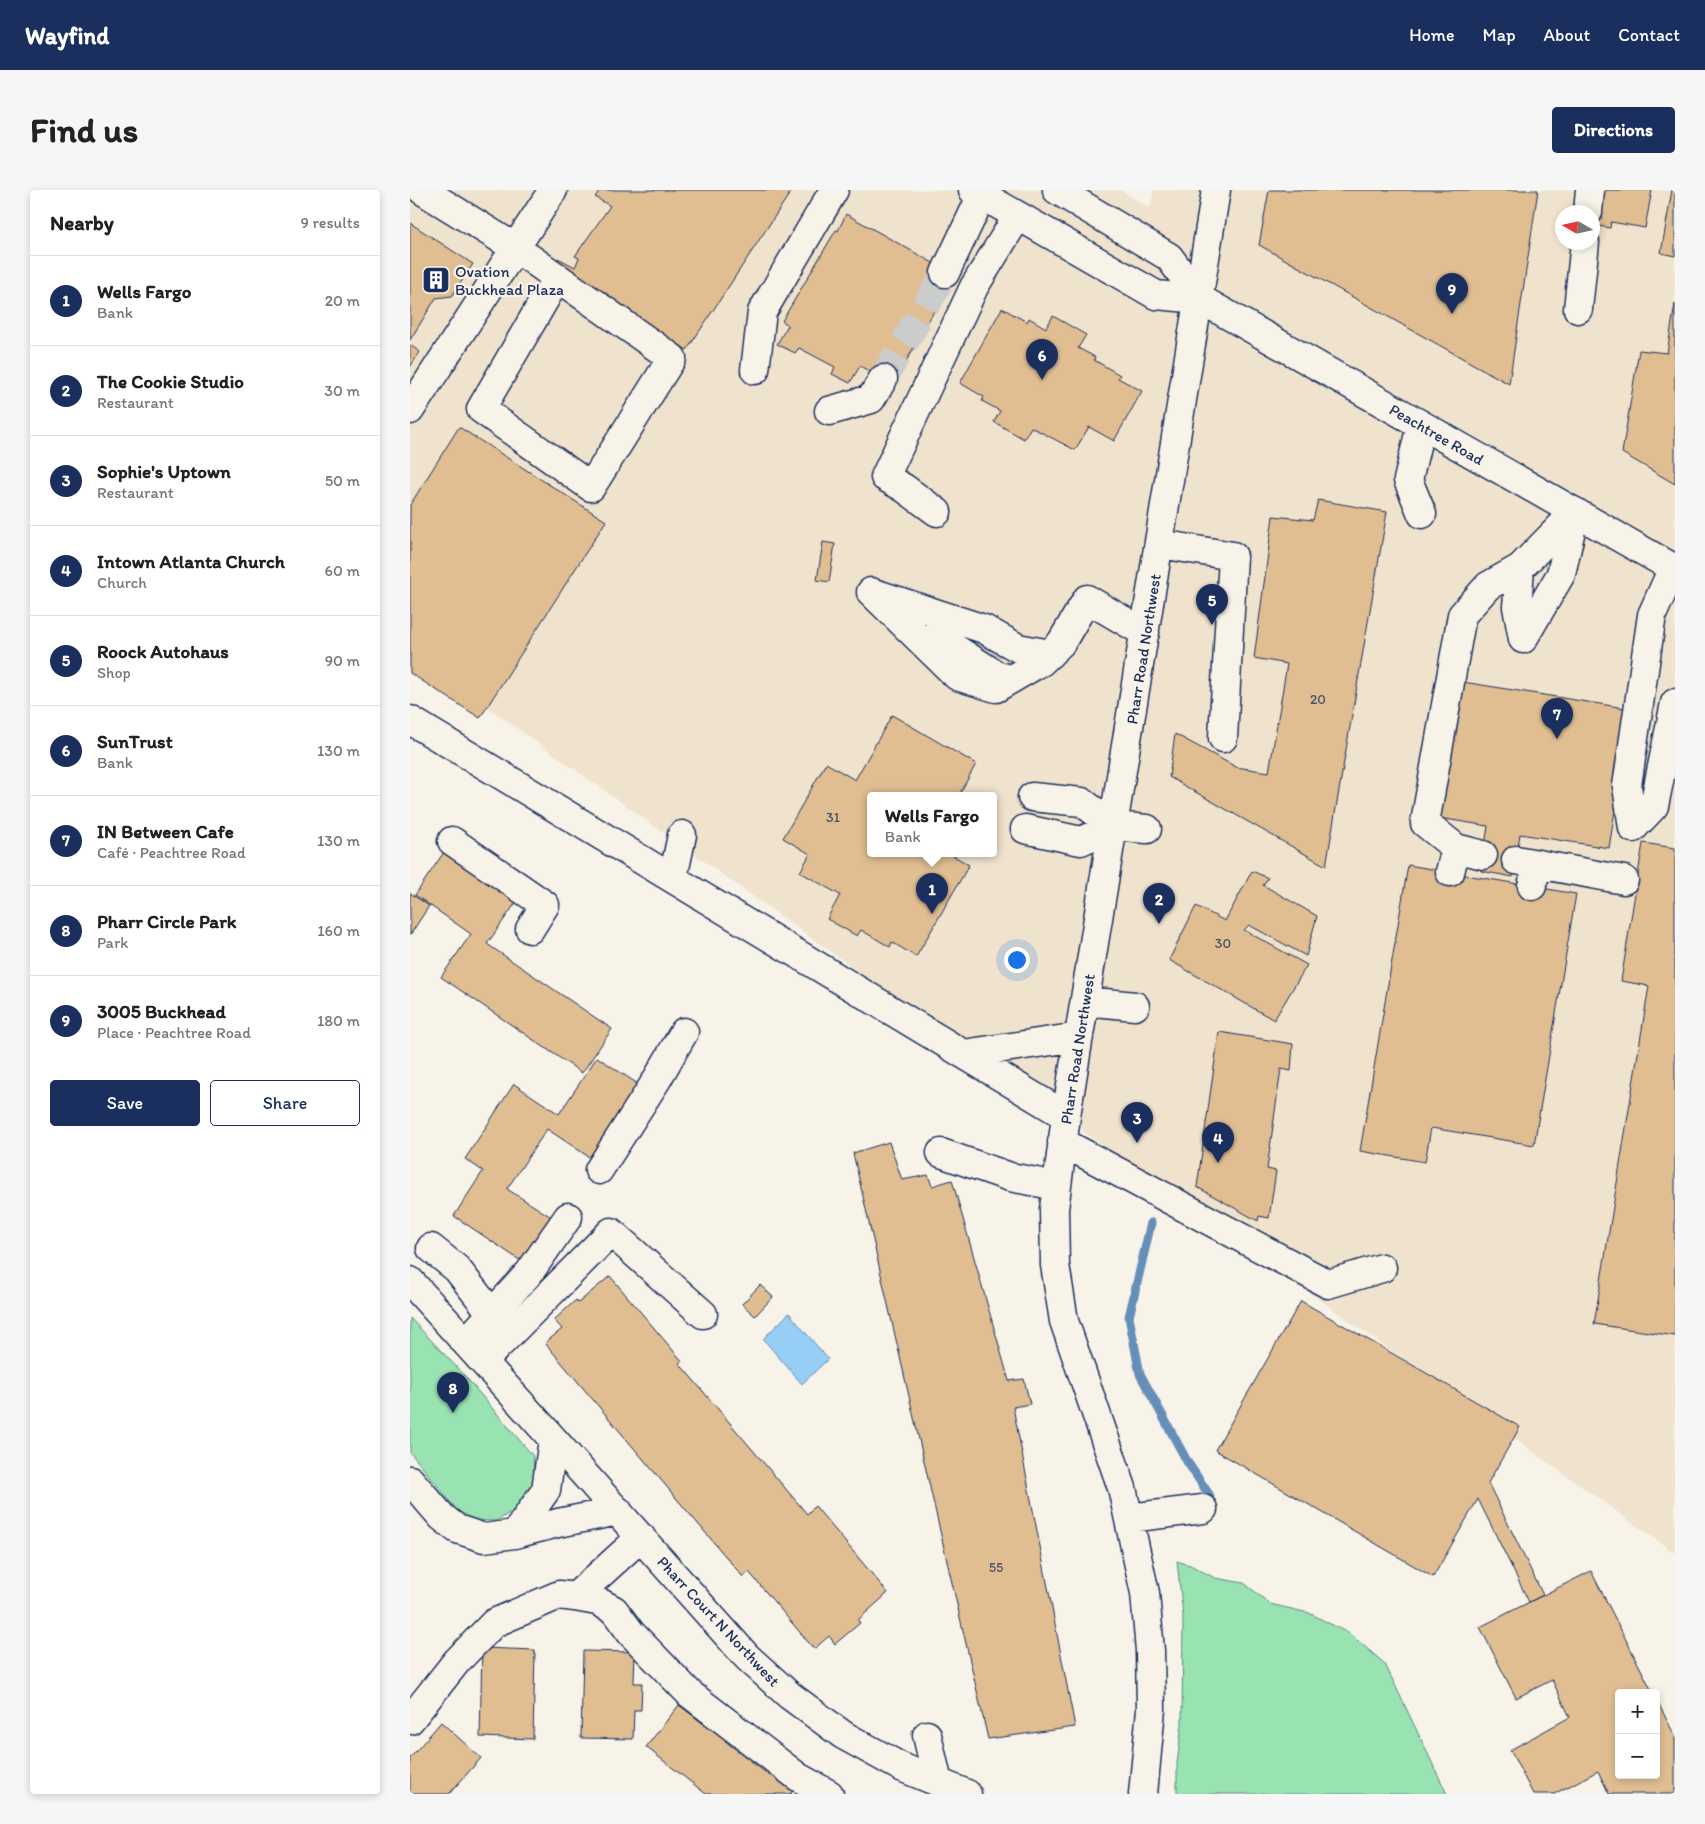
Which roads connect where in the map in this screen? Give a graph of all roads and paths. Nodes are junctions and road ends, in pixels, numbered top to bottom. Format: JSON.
{"nodes":[{"id":1,"x":422,"y":190,"type":"edge"},
{"id":2,"x":553,"y":190,"type":"edge"},
{"id":3,"x":834,"y":190,"type":"edge"},
{"id":4,"x":1057,"y":190,"type":"edge"},
{"id":5,"x":1216,"y":190,"type":"edge"},
{"id":6,"x":1590,"y":190,"type":"edge"},
{"id":7,"x":977,"y":193,"type":"edge"},
{"id":8,"x":1589,"y":205,"type":"edge"},
{"id":9,"x":1017,"y":217,"type":"junction"},
{"id":10,"x":514,"y":247,"type":"junction"},
{"id":11,"x":1584,"y":250,"type":"edge"},
{"id":12,"x":945,"y":273,"type":"tunnel mouth"},
{"id":13,"x":558,"y":278,"type":"junction"},
{"id":14,"x":1200,"y":298,"type":"junction"},
{"id":15,"x":1578,"y":309,"type":"dead end"},
{"id":16,"x":755,"y":370,"type":"dead end"},
{"id":17,"x":883,"y":379,"type":"tunnel mouth"},
{"id":18,"x":410,"y":410,"type":"edge"},
{"id":19,"x":829,"y":411,"type":"dead end"},
{"id":20,"x":1421,"y":425,"type":"junction"},
{"id":21,"x":936,"y":512,"type":"dead end"},
{"id":22,"x":1575,"y":512,"type":"junction"},
{"id":23,"x":1422,"y":514,"type":"dead end"},
{"id":24,"x":1160,"y":544,"type":"junction"},
{"id":25,"x":1520,"y":568,"type":"junction"},
{"id":26,"x":1674,"y":568,"type":"edge"},
{"id":27,"x":1145,"y":633,"type":"junction"},
{"id":28,"x":974,"y":646,"type":"tunnel mouth"},
{"id":29,"x":1043,"y":660,"type":"junction"},
{"id":30,"x":1010,"y":662,"type":"tunnel mouth"},
{"id":31,"x":1675,"y":706,"type":"edge"},
{"id":32,"x":410,"y":720,"type":"edge"},
{"id":33,"x":1222,"y":738,"type":"dead end"},
{"id":34,"x":1032,"y":796,"type":"dead end"},
{"id":35,"x":1114,"y":826,"type":"junction"},
{"id":36,"x":1025,"y":829,"type":"dead end"},
{"id":37,"x":1147,"y":829,"type":"dead end"},
{"id":38,"x":682,"y":835,"type":"dead end"},
{"id":39,"x":452,"y":841,"type":"dead end"},
{"id":40,"x":1484,"y":855,"type":"dead end"},
{"id":41,"x":1528,"y":870,"type":"dead end"},
{"id":42,"x":673,"y":878,"type":"junction"},
{"id":43,"x":1624,"y":880,"type":"dead end"},
{"id":44,"x":530,"y":929,"type":"dead end"},
{"id":45,"x":1085,"y":1001,"type":"junction"},
{"id":46,"x":1135,"y":1006,"type":"dead end"},
{"id":47,"x":684,"y":1032,"type":"dead end"},
{"id":48,"x":1079,"y":1037,"type":"junction"},
{"id":49,"x":963,"y":1054,"type":"junction"},
{"id":50,"x":1064,"y":1129,"type":"junction"},
{"id":51,"x":941,"y":1153,"type":"dead end"},
{"id":52,"x":599,"y":1170,"type":"dead end"},
{"id":53,"x":1057,"y":1186,"type":"junction"},
{"id":54,"x":568,"y":1217,"type":"dead end"},
{"id":55,"x":431,"y":1248,"type":"dead end"},
{"id":56,"x":1382,"y":1268,"type":"dead end"},
{"id":57,"x":410,"y":1281,"type":"edge"},
{"id":58,"x":492,"y":1314,"type":"junction"},
{"id":59,"x":703,"y":1314,"type":"dead end"},
{"id":60,"x":474,"y":1352,"type":"junction"},
{"id":61,"x":553,"y":1439,"type":"junction"},
{"id":62,"x":410,"y":1480,"type":"edge"},
{"id":63,"x":1203,"y":1509,"type":"dead end"},
{"id":64,"x":618,"y":1511,"type":"junction"},
{"id":65,"x":1129,"y":1518,"type":"junction"},
{"id":66,"x":515,"y":1534,"type":"junction"},
{"id":67,"x":641,"y":1538,"type":"junction"},
{"id":68,"x":576,"y":1597,"type":"junction"},
{"id":69,"x":410,"y":1720,"type":"edge"},
{"id":70,"x":927,"y":1735,"type":"dead end"},
{"id":71,"x":938,"y":1783,"type":"junction"},
{"id":72,"x":829,"y":1794,"type":"edge"},
{"id":73,"x":966,"y":1794,"type":"edge"},
{"id":74,"x":1143,"y":1794,"type":"edge"}],
"edges":[{"from":1,"to":10,"type":"main road"},
{"from":2,"to":10,"type":"main road"},
{"from":3,"to":16,"type":"main road"},
{"from":4,"to":14,"type":"main road"},
{"from":5,"to":14,"type":"main road","name":"Pharr Road Northwest"},
{"from":6,"to":8,"type":"main road"},
{"from":7,"to":9,"type":"main road"},
{"from":7,"to":12,"type":"main road"},
{"from":9,"to":14,"type":"main road"},
{"from":9,"to":21,"type":"main road"},
{"from":10,"to":13,"type":"main road"},
{"from":10,"to":18,"type":"main road"},
{"from":11,"to":15,"type":"main road"},
{"from":13,"to":13,"type":"main road"},
{"from":14,"to":20,"type":"main road","name":"Peachtree Road"},
{"from":14,"to":24,"type":"main road","name":"Pharr Road Northwest"},
{"from":17,"to":19,"type":"main road"},
{"from":20,"to":22,"type":"main road","name":"Peachtree Road"},
{"from":20,"to":23,"type":"main road"},
{"from":22,"to":25,"type":"main road"},
{"from":22,"to":25,"type":"main road"},
{"from":22,"to":26,"type":"main road","name":"Peachtree Road"},
{"from":24,"to":27,"type":"main road","name":"Pharr Road Northwest"},
{"from":24,"to":33,"type":"main road"},
{"from":25,"to":40,"type":"main road"},
{"from":26,"to":31,"type":"main road"},
{"from":27,"to":29,"type":"main road"},
{"from":27,"to":35,"type":"main road","name":"Pharr Road Northwest"},
{"from":28,"to":29,"type":"main road"},
{"from":29,"to":30,"type":"main road"},
{"from":32,"to":42,"type":"main road"},
{"from":34,"to":35,"type":"main road"},
{"from":35,"to":36,"type":"main road"},
{"from":35,"to":37,"type":"main road"},
{"from":35,"to":45,"type":"main road","name":"Pharr Road Northwest"},
{"from":38,"to":42,"type":"main road"},
{"from":39,"to":44,"type":"main road"},
{"from":41,"to":43,"type":"main road"},
{"from":42,"to":49,"type":"main road"},
{"from":45,"to":46,"type":"main road"},
{"from":45,"to":48,"type":"main road","name":"Pharr Road Northwest"},
{"from":47,"to":52,"type":"main road"},
{"from":48,"to":49,"type":"main road"},
{"from":48,"to":50,"type":"main road","name":"Pharr Road Northwest"},
{"from":49,"to":50,"type":"main road"},
{"from":50,"to":53,"type":"main road","name":"Pharr Road Northwest"},
{"from":50,"to":56,"type":"main road"},
{"from":51,"to":53,"type":"main road"},
{"from":53,"to":65,"type":"main road","name":"Pharr Road Northwest"},
{"from":54,"to":58,"type":"main road"},
{"from":55,"to":58,"type":"main road"},
{"from":57,"to":60,"type":"main road","name":"Pharr Court N Northwest"},
{"from":58,"to":60,"type":"main road"},
{"from":59,"to":60,"type":"main road"},
{"from":60,"to":61,"type":"main road","name":"Pharr Court N Northwest"},
{"from":61,"to":64,"type":"main road","name":"Pharr Court N Northwest"},
{"from":61,"to":66,"type":"main road"},
{"from":62,"to":66,"type":"main road"},
{"from":63,"to":65,"type":"main road"},
{"from":64,"to":66,"type":"main road"},
{"from":64,"to":67,"type":"main road","name":"Pharr Court N Northwest"},
{"from":65,"to":74,"type":"main road","name":"Pharr Road Northwest"},
{"from":67,"to":68,"type":"main road"},
{"from":67,"to":71,"type":"main road","name":"Pharr Court N Northwest"},
{"from":68,"to":69,"type":"main road"},
{"from":68,"to":72,"type":"main road"},
{"from":70,"to":71,"type":"main road"},
{"from":71,"to":73,"type":"main road","name":"Pharr Court N Northwest"}]}
